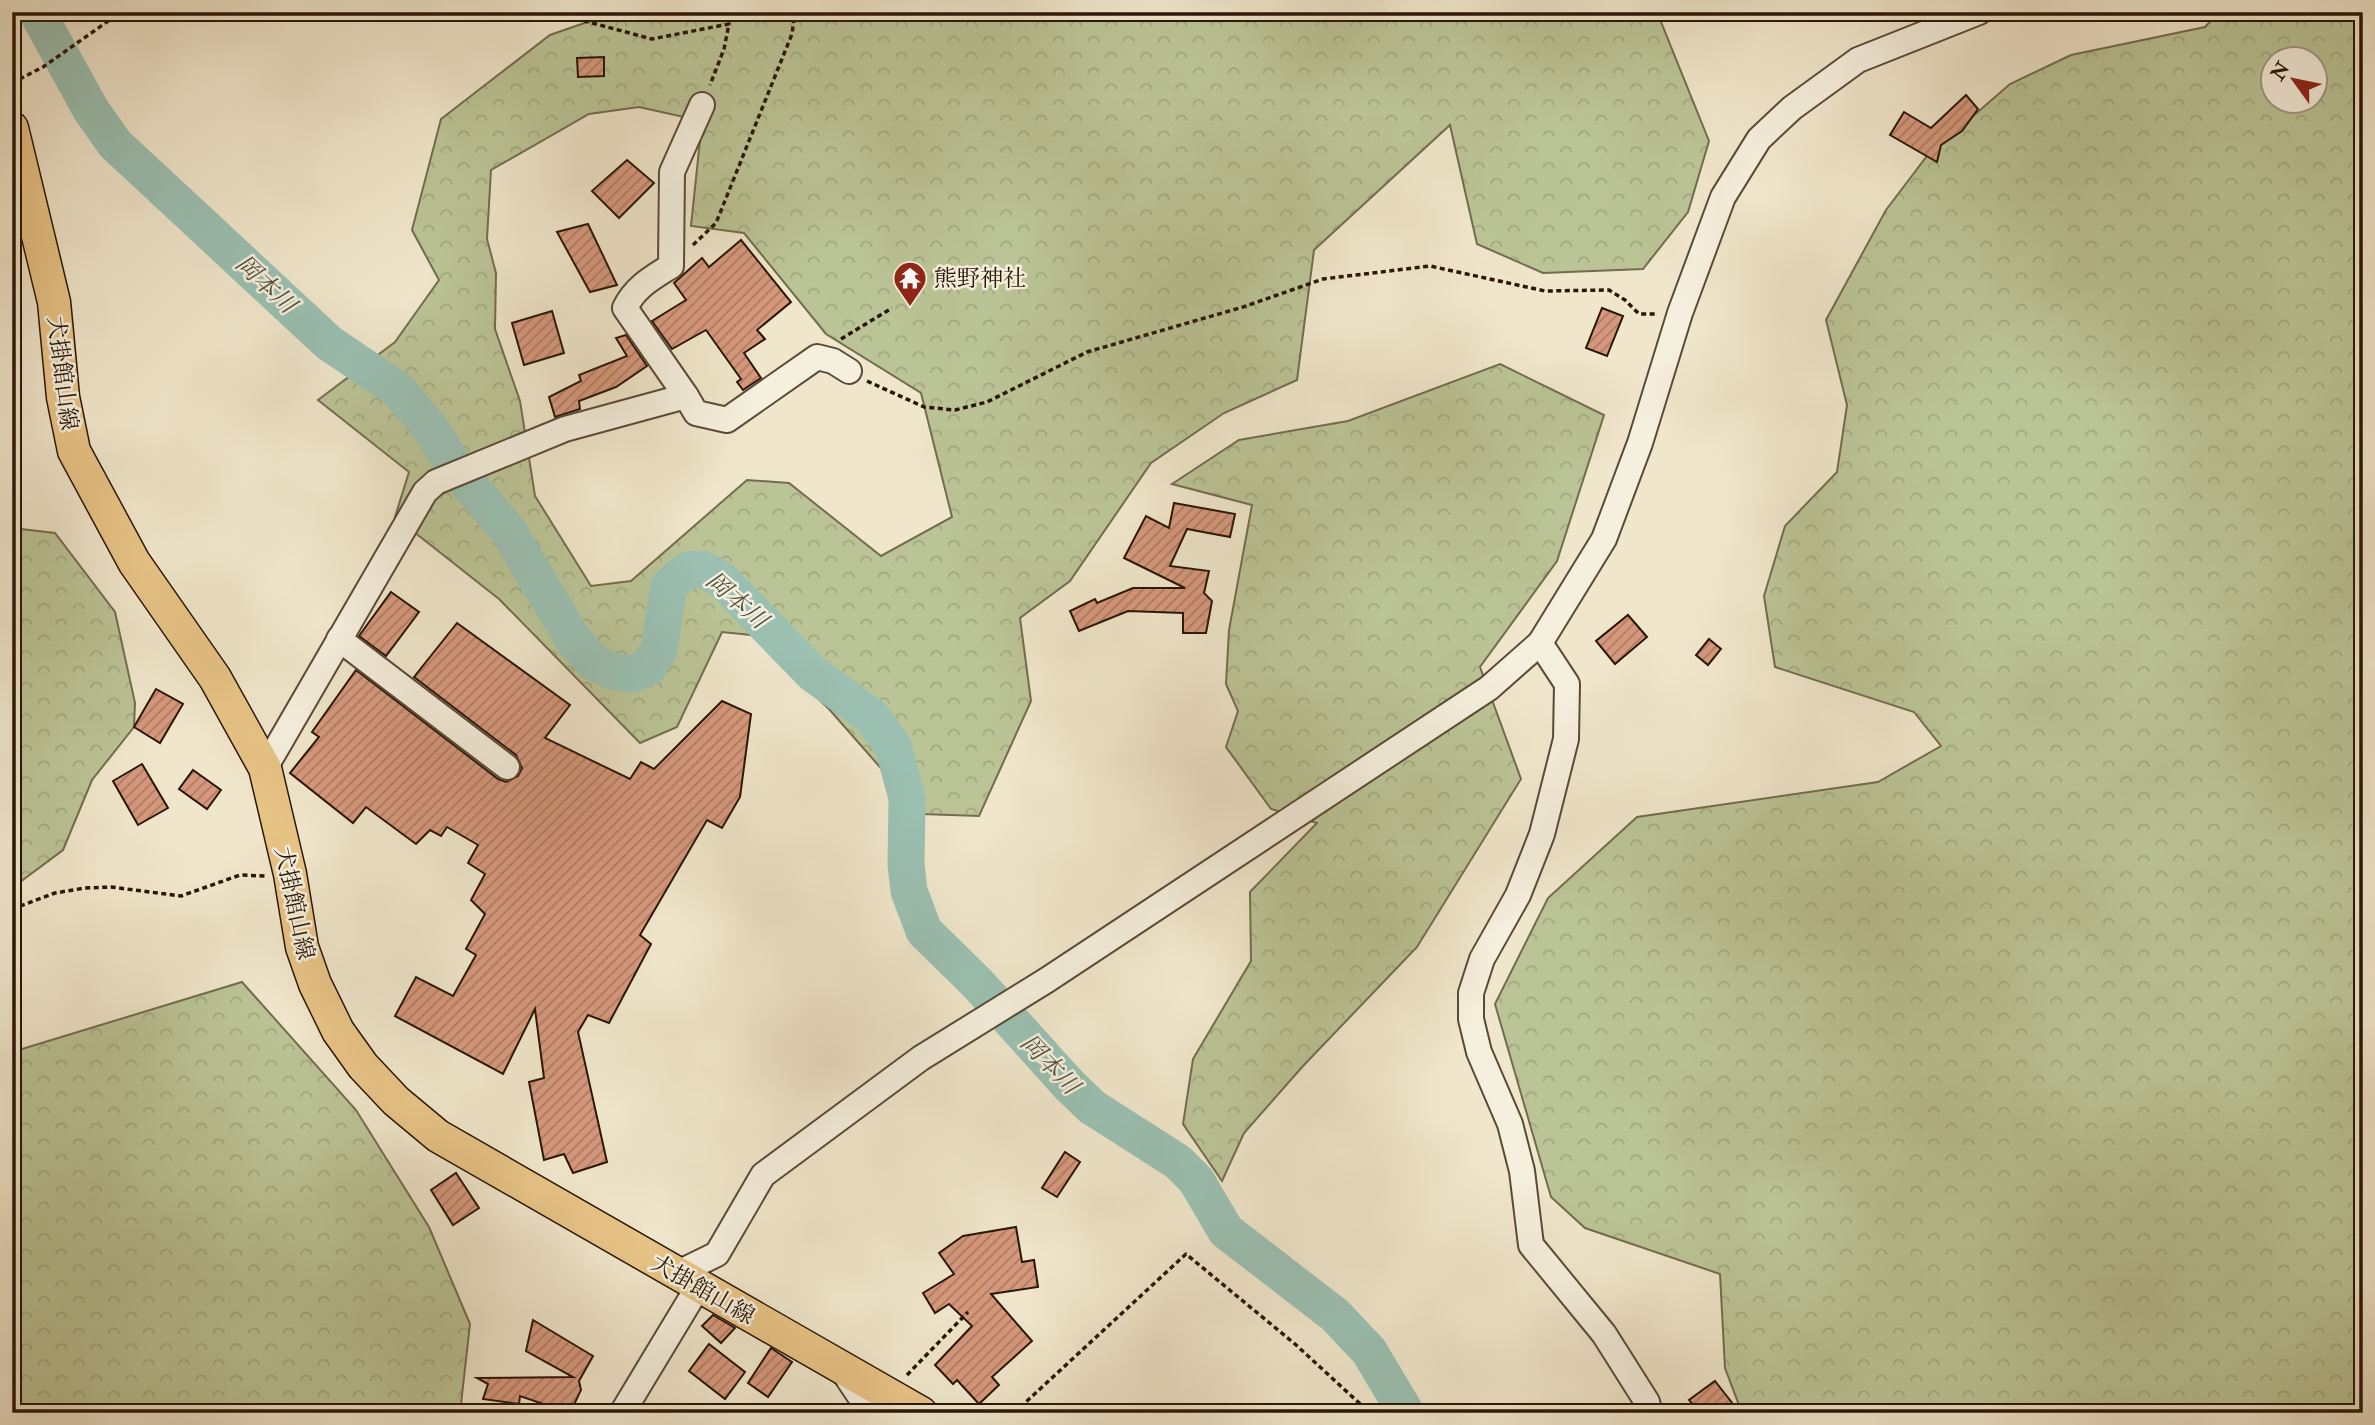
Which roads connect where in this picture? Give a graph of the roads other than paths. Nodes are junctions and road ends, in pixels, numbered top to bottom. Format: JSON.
{"nodes":[{"id":1,"x":1979,"y":12,"type":"edge"},
{"id":2,"x":702,"y":105,"type":"road end"},
{"id":3,"x":12,"y":128,"type":"edge"},
{"id":4,"x":849,"y":371,"type":"road end"},
{"id":5,"x":686,"y":396,"type":"junction"},
{"id":6,"x":339,"y":639,"type":"junction"},
{"id":7,"x":1541,"y":643,"type":"junction"},
{"id":8,"x":507,"y":767,"type":"dead end"},
{"id":9,"x":265,"y":768,"type":"junction"},
{"id":10,"x":717,"y":1254,"type":"junction"},
{"id":11,"x":698,"y":1287,"type":"junction"},
{"id":12,"x":885,"y":1404,"type":"edge"},
{"id":13,"x":622,"y":1413,"type":"edge"},
{"id":14,"x":921,"y":1413,"type":"edge"},
{"id":15,"x":1650,"y":1413,"type":"edge"}],
"edges":[{"from":1,"to":7,"type":"street"},
{"from":2,"to":5,"type":"street"},
{"from":3,"to":9,"type":"main road","name":"犬掛館山線"},
{"from":4,"to":5,"type":"street"},
{"from":5,"to":6,"type":"street"},
{"from":6,"to":8,"type":"street"},
{"from":6,"to":9,"type":"street"},
{"from":7,"to":10,"type":"street"},
{"from":7,"to":15,"type":"street"},
{"from":9,"to":11,"type":"main road","name":"犬掛館山線"},
{"from":10,"to":11,"type":"street"},
{"from":10,"to":11,"type":"street"},
{"from":11,"to":12,"type":"main road","name":"犬掛館山線"},
{"from":11,"to":13,"type":"street"},
{"from":12,"to":14,"type":"main road","name":"犬掛館山線"}]}
